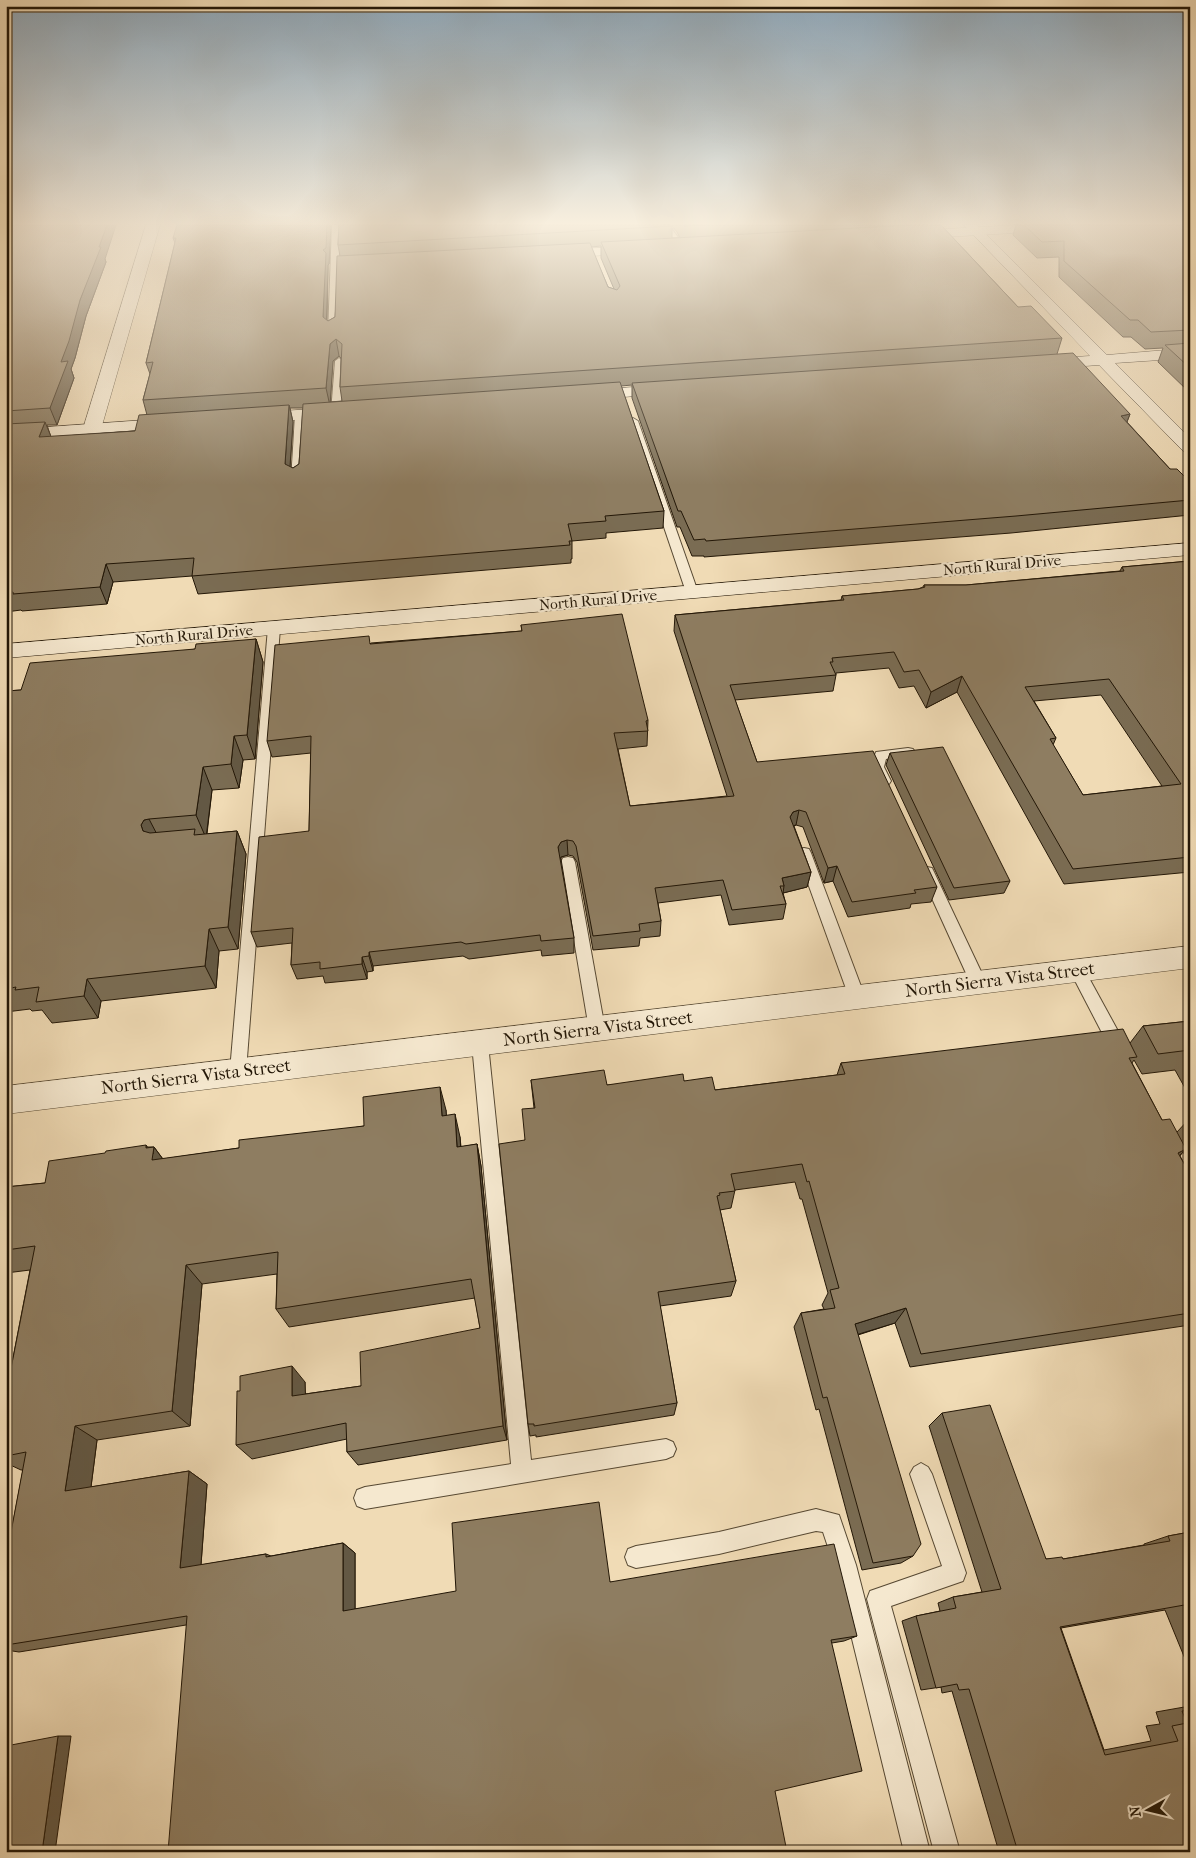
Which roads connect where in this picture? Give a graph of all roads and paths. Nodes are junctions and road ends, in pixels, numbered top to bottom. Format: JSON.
{"nodes":[{"id":1,"x":127,"y":312,"type":"edge"},
{"id":2,"x":335,"y":312,"type":"edge"},
{"id":3,"x":1055,"y":312,"type":"edge"},
{"id":4,"x":332,"y":334,"type":"edge"},
{"id":5,"x":1190,"y":353,"type":"edge"},
{"id":6,"x":1102,"y":360,"type":"junction"},
{"id":7,"x":339,"y":361,"type":"edge"},
{"id":8,"x":1031,"y":365,"type":"edge"},
{"id":9,"x":683,"y":389,"type":"edge"},
{"id":10,"x":574,"y":396,"type":"edge"},
{"id":11,"x":627,"y":403,"type":"junction"},
{"id":12,"x":356,"y":411,"type":"edge"},
{"id":13,"x":336,"y":412,"type":"junction"},
{"id":14,"x":300,"y":415,"type":"junction"},
{"id":15,"x":240,"y":419,"type":"edge"},
{"id":16,"x":191,"y":422,"type":"edge"},
{"id":17,"x":92,"y":429,"type":"junction"},
{"id":18,"x":6,"y":435,"type":"edge"},
{"id":19,"x":1190,"y":448,"type":"edge"},
{"id":20,"x":296,"y":481,"type":"edge"},
{"id":21,"x":1190,"y":549,"type":"edge"},
{"id":22,"x":692,"y":592,"type":"junction"},
{"id":23,"x":274,"y":628,"type":"junction"},
{"id":24,"x":6,"y":650,"type":"edge"},
{"id":25,"x":908,"y":752,"type":"edge"},
{"id":26,"x":890,"y":793,"type":"edge"},
{"id":27,"x":799,"y":841,"type":"edge"},
{"id":28,"x":919,"y":855,"type":"edge"},
{"id":29,"x":568,"y":862,"type":"edge"},
{"id":30,"x":1190,"y":957,"type":"edge"},
{"id":31,"x":1078,"y":971,"type":"junction"},
{"id":32,"x":978,"y":982,"type":"junction"},
{"id":33,"x":857,"y":997,"type":"junction"},
{"id":34,"x":598,"y":1029,"type":"junction"},
{"id":35,"x":480,"y":1044,"type":"junction"},
{"id":36,"x":1124,"y":1060,"type":"edge"},
{"id":37,"x":238,"y":1072,"type":"junction"},
{"id":38,"x":6,"y":1100,"type":"edge"},
{"id":39,"x":666,"y":1449,"type":"dead end"},
{"id":40,"x":522,"y":1472,"type":"junction"},
{"id":41,"x":921,"y":1474,"type":"dead end"},
{"id":42,"x":365,"y":1498,"type":"dead end"},
{"id":43,"x":636,"y":1557,"type":"dead end"},
{"id":44,"x":917,"y":1852,"type":"edge"},
{"id":45,"x":947,"y":1852,"type":"edge"}],
"edges":[{"from":1,"to":17,"type":"street"},
{"from":2,"to":4,"type":"lane"},
{"from":3,"to":6,"type":"street"},
{"from":5,"to":6,"type":"street"},
{"from":6,"to":8,"type":"street"},
{"from":6,"to":19,"type":"street"},
{"from":7,"to":13,"type":"lane"},
{"from":9,"to":11,"type":"street"},
{"from":10,"to":11,"type":"street"},
{"from":11,"to":22,"type":"lane"},
{"from":12,"to":13,"type":"street"},
{"from":13,"to":14,"type":"street"},
{"from":14,"to":15,"type":"street"},
{"from":14,"to":20,"type":"lane"},
{"from":16,"to":17,"type":"street"},
{"from":17,"to":18,"type":"street"},
{"from":21,"to":22,"type":"street","name":"North Rural Drive"},
{"from":22,"to":23,"type":"street","name":"North Rural Drive"},
{"from":23,"to":24,"type":"street","name":"North Rural Drive"},
{"from":23,"to":37,"type":"lane"},
{"from":25,"to":26,"type":"lane"},
{"from":27,"to":33,"type":"lane"},
{"from":28,"to":32,"type":"lane"},
{"from":29,"to":34,"type":"lane"},
{"from":30,"to":31,"type":"street","name":"North Sierra Vista Street"},
{"from":31,"to":32,"type":"street","name":"North Sierra Vista Street"},
{"from":31,"to":36,"type":"lane"},
{"from":32,"to":33,"type":"street","name":"North Sierra Vista Street"},
{"from":33,"to":34,"type":"street","name":"North Sierra Vista Street"},
{"from":34,"to":35,"type":"street","name":"North Sierra Vista Street"},
{"from":35,"to":37,"type":"street","name":"North Sierra Vista Street"},
{"from":35,"to":40,"type":"lane"},
{"from":37,"to":38,"type":"street","name":"North Sierra Vista Street"},
{"from":39,"to":40,"type":"lane"},
{"from":40,"to":42,"type":"lane"},
{"from":41,"to":45,"type":"lane"},
{"from":43,"to":44,"type":"lane"}]}
